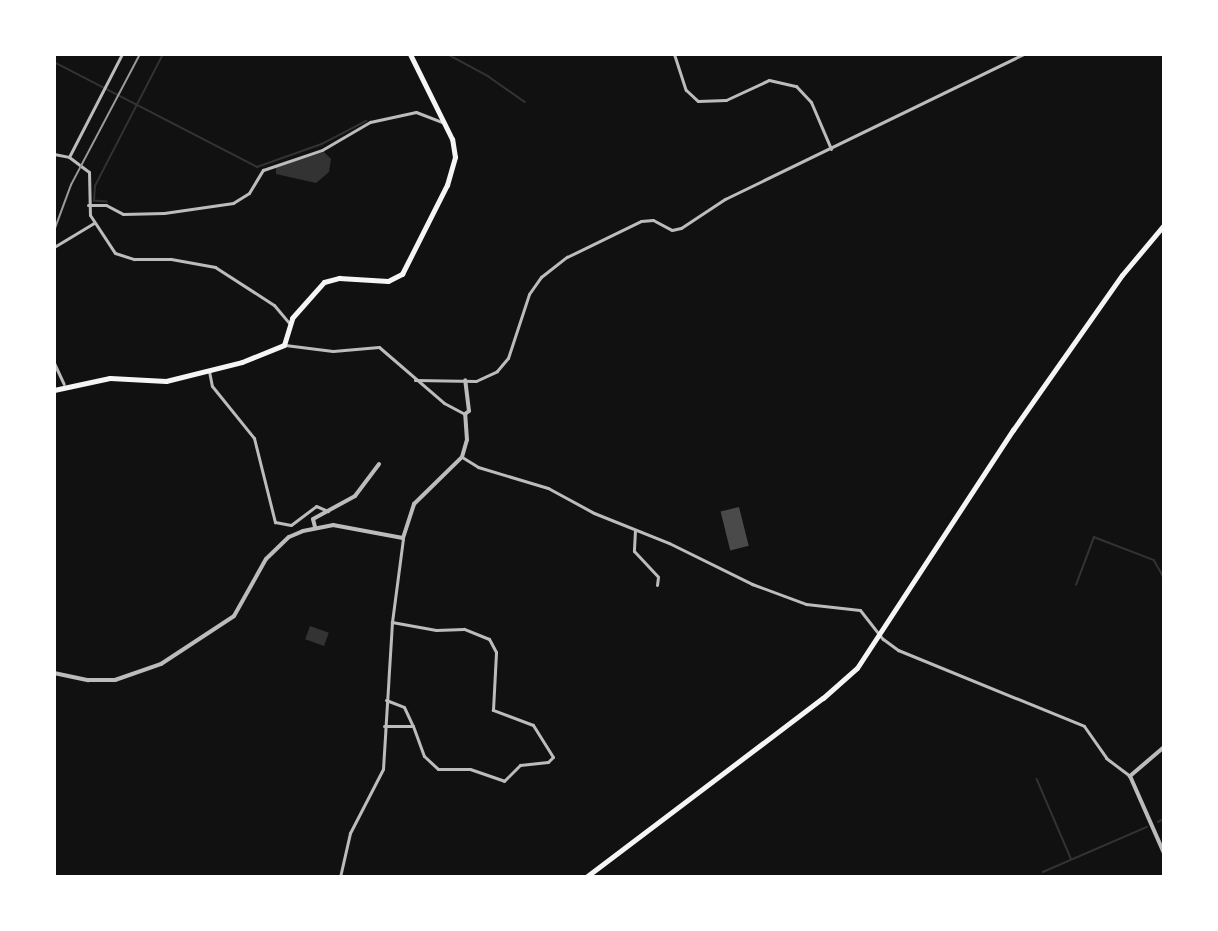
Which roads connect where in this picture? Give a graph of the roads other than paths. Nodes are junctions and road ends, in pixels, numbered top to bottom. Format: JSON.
{"nodes":[{"id":1,"x":122,"y":54,"type":"edge"},
{"id":2,"x":410,"y":54,"type":"edge"},
{"id":3,"x":674,"y":54,"type":"edge"},
{"id":4,"x":1023,"y":54,"type":"edge"},
{"id":5,"x":444,"y":122,"type":"junction"},
{"id":6,"x":831,"y":149,"type":"junction"},
{"id":7,"x":54,"y":153,"type":"edge"},
{"id":8,"x":69,"y":157,"type":"junction"},
{"id":9,"x":88,"y":205,"type":"junction"},
{"id":10,"x":94,"y":223,"type":"junction"},
{"id":11,"x":1164,"y":225,"type":"edge"},
{"id":12,"x":54,"y":247,"type":"edge"},
{"id":13,"x":289,"y":323,"type":"junction"},
{"id":14,"x":284,"y":345,"type":"junction"},
{"id":15,"x":54,"y":363,"type":"edge"},
{"id":16,"x":209,"y":371,"type":"junction"},
{"id":17,"x":415,"y":380,"type":"junction"},
{"id":18,"x":465,"y":380,"type":"junction"},
{"id":19,"x":64,"y":384,"type":"junction"},
{"id":20,"x":54,"y":390,"type":"edge"},
{"id":21,"x":465,"y":414,"type":"junction"},
{"id":22,"x":462,"y":457,"type":"junction"},
{"id":23,"x":379,"y":464,"type":"dead end"},
{"id":24,"x":328,"y":512,"type":"junction"},
{"id":25,"x":315,"y":528,"type":"junction"},
{"id":26,"x":635,"y":530,"type":"junction"},
{"id":27,"x":403,"y":538,"type":"junction"},
{"id":28,"x":657,"y":585,"type":"dead end"},
{"id":29,"x":392,"y":622,"type":"junction"},
{"id":30,"x":880,"y":632,"type":"junction"},
{"id":31,"x":54,"y":673,"type":"edge"},
{"id":32,"x":386,"y":700,"type":"junction"},
{"id":33,"x":384,"y":726,"type":"junction"},
{"id":34,"x":413,"y":726,"type":"junction"},
{"id":35,"x":1164,"y":747,"type":"edge"},
{"id":36,"x":1130,"y":776,"type":"junction"},
{"id":37,"x":1164,"y":853,"type":"edge"},
{"id":38,"x":340,"y":877,"type":"edge"},
{"id":39,"x":586,"y":877,"type":"edge"}],
"edges":[{"from":1,"to":8,"type":"street"},
{"from":2,"to":5,"type":"main road"},
{"from":3,"to":6,"type":"street"},
{"from":4,"to":6,"type":"street"},
{"from":5,"to":9,"type":"street"},
{"from":5,"to":13,"type":"main road"},
{"from":6,"to":18,"type":"street"},
{"from":7,"to":8,"type":"street"},
{"from":8,"to":9,"type":"street"},
{"from":9,"to":10,"type":"street"},
{"from":10,"to":12,"type":"street"},
{"from":10,"to":13,"type":"street"},
{"from":11,"to":30,"type":"main road"},
{"from":13,"to":14,"type":"main road"},
{"from":14,"to":16,"type":"main road"},
{"from":14,"to":17,"type":"street"},
{"from":15,"to":19,"type":"street"},
{"from":16,"to":19,"type":"main road"},
{"from":16,"to":24,"type":"street"},
{"from":17,"to":18,"type":"street"},
{"from":17,"to":21,"type":"street"},
{"from":18,"to":21,"type":"street"},
{"from":19,"to":20,"type":"main road"},
{"from":21,"to":22,"type":"street"},
{"from":22,"to":26,"type":"street"},
{"from":22,"to":27,"type":"street"},
{"from":23,"to":24,"type":"street"},
{"from":24,"to":25,"type":"street"},
{"from":25,"to":27,"type":"street"},
{"from":25,"to":31,"type":"street"},
{"from":26,"to":28,"type":"street"},
{"from":26,"to":30,"type":"street"},
{"from":27,"to":29,"type":"street"},
{"from":29,"to":32,"type":"street"},
{"from":29,"to":34,"type":"street"},
{"from":30,"to":36,"type":"street"},
{"from":30,"to":39,"type":"main road"},
{"from":32,"to":33,"type":"street"},
{"from":32,"to":34,"type":"street"},
{"from":33,"to":34,"type":"street"},
{"from":33,"to":38,"type":"street"},
{"from":35,"to":36,"type":"street"},
{"from":36,"to":37,"type":"street"}]}
